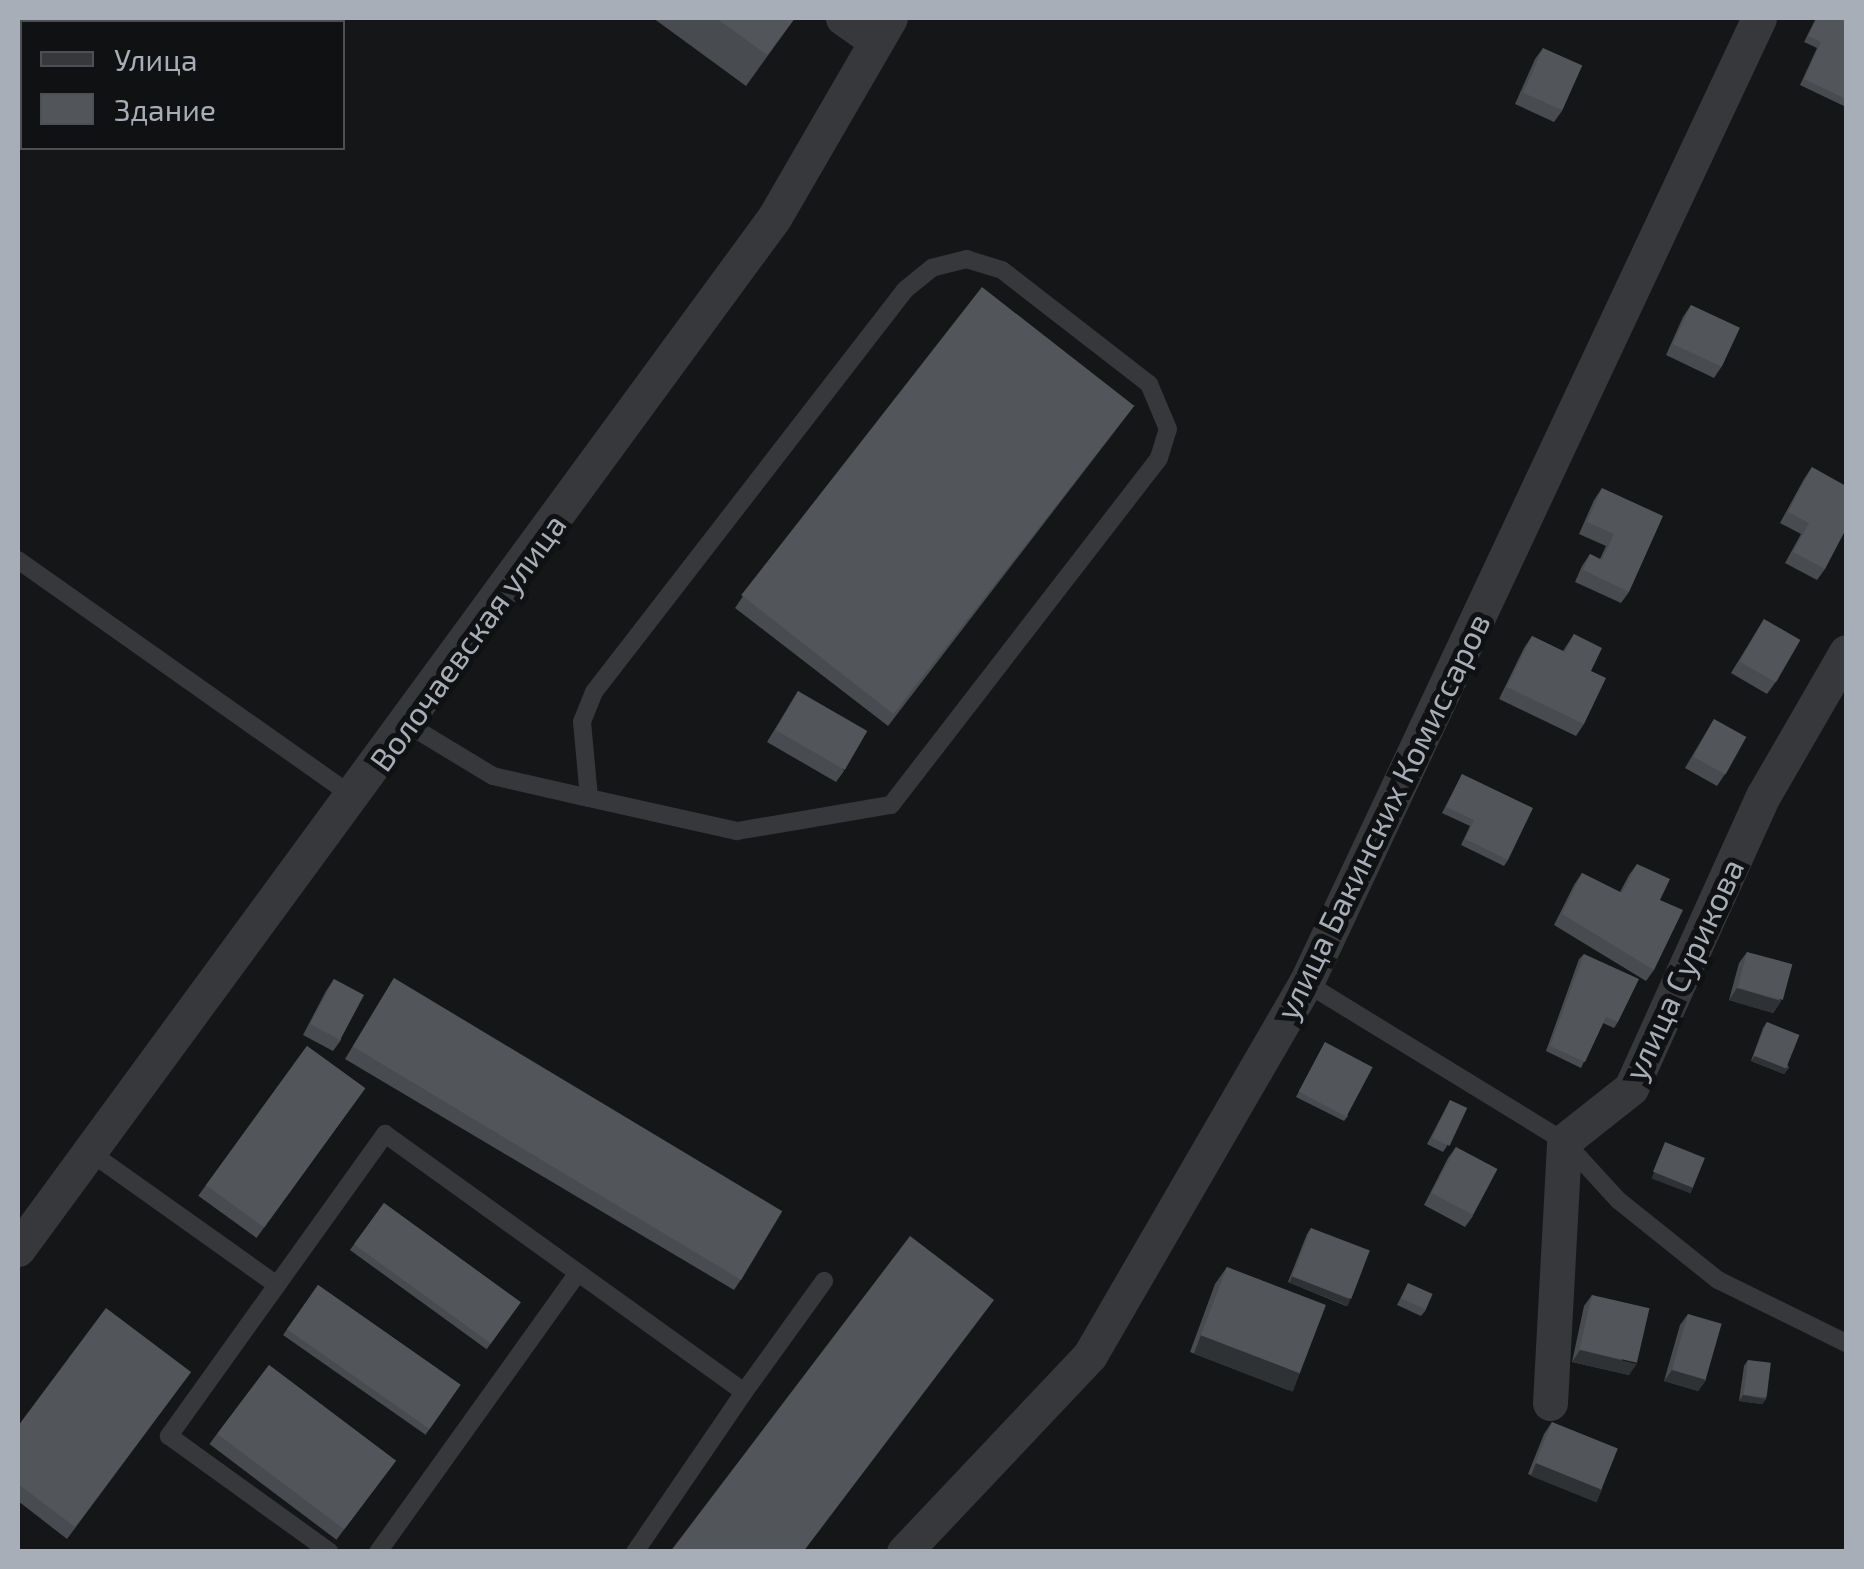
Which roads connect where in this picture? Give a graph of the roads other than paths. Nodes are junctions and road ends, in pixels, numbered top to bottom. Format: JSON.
{"nodes":[{"id":1,"x":843,"y":18,"type":"edge"},
{"id":2,"x":1760,"y":18,"type":"edge"},
{"id":3,"x":883,"y":29,"type":"edge"},
{"id":4,"x":18,"y":560,"type":"edge"},
{"id":5,"x":1846,"y":652,"type":"edge"},
{"id":6,"x":407,"y":724,"type":"junction"},
{"id":7,"x":354,"y":797,"type":"junction"},
{"id":8,"x":589,"y":798,"type":"junction"},
{"id":9,"x":1306,"y":983,"type":"junction"},
{"id":10,"x":1564,"y":1141,"type":"junction"},
{"id":11,"x":94,"y":1154,"type":"junction"},
{"id":12,"x":18,"y":1249,"type":"edge"},
{"id":13,"x":578,"y":1273,"type":"junction"},
{"id":14,"x":824,"y":1281,"type":"dead end"},
{"id":15,"x":277,"y":1285,"type":"junction"},
{"id":16,"x":1846,"y":1343,"type":"edge"},
{"id":17,"x":744,"y":1392,"type":"junction"},
{"id":18,"x":1550,"y":1403,"type":"dead end"},
{"id":19,"x":330,"y":1552,"type":"edge"},
{"id":20,"x":378,"y":1552,"type":"edge"},
{"id":21,"x":635,"y":1552,"type":"edge"},
{"id":22,"x":904,"y":1552,"type":"edge"}],
"edges":[{"from":1,"to":3,"type":"street"},
{"from":2,"to":9,"type":"street","name":"улица Бакинских Комиссаров"},
{"from":3,"to":6,"type":"street","name":"Волочаевская улица"},
{"from":4,"to":7,"type":"lane"},
{"from":5,"to":10,"type":"street","name":"улица Сурикова"},
{"from":6,"to":7,"type":"street","name":"Волочаевская улица"},
{"from":6,"to":8,"type":"lane"},
{"from":7,"to":11,"type":"street","name":"Волочаевская улица"},
{"from":8,"to":8,"type":"lane"},
{"from":9,"to":10,"type":"lane"},
{"from":9,"to":22,"type":"street","name":"улица Бакинских Комиссаров"},
{"from":10,"to":16,"type":"lane"},
{"from":10,"to":18,"type":"street"},
{"from":11,"to":12,"type":"street","name":"Волочаевская улица"},
{"from":11,"to":15,"type":"lane"},
{"from":13,"to":15,"type":"lane"},
{"from":13,"to":17,"type":"lane"},
{"from":13,"to":20,"type":"lane"},
{"from":14,"to":17,"type":"lane"},
{"from":15,"to":19,"type":"lane"},
{"from":17,"to":21,"type":"lane"}]}
